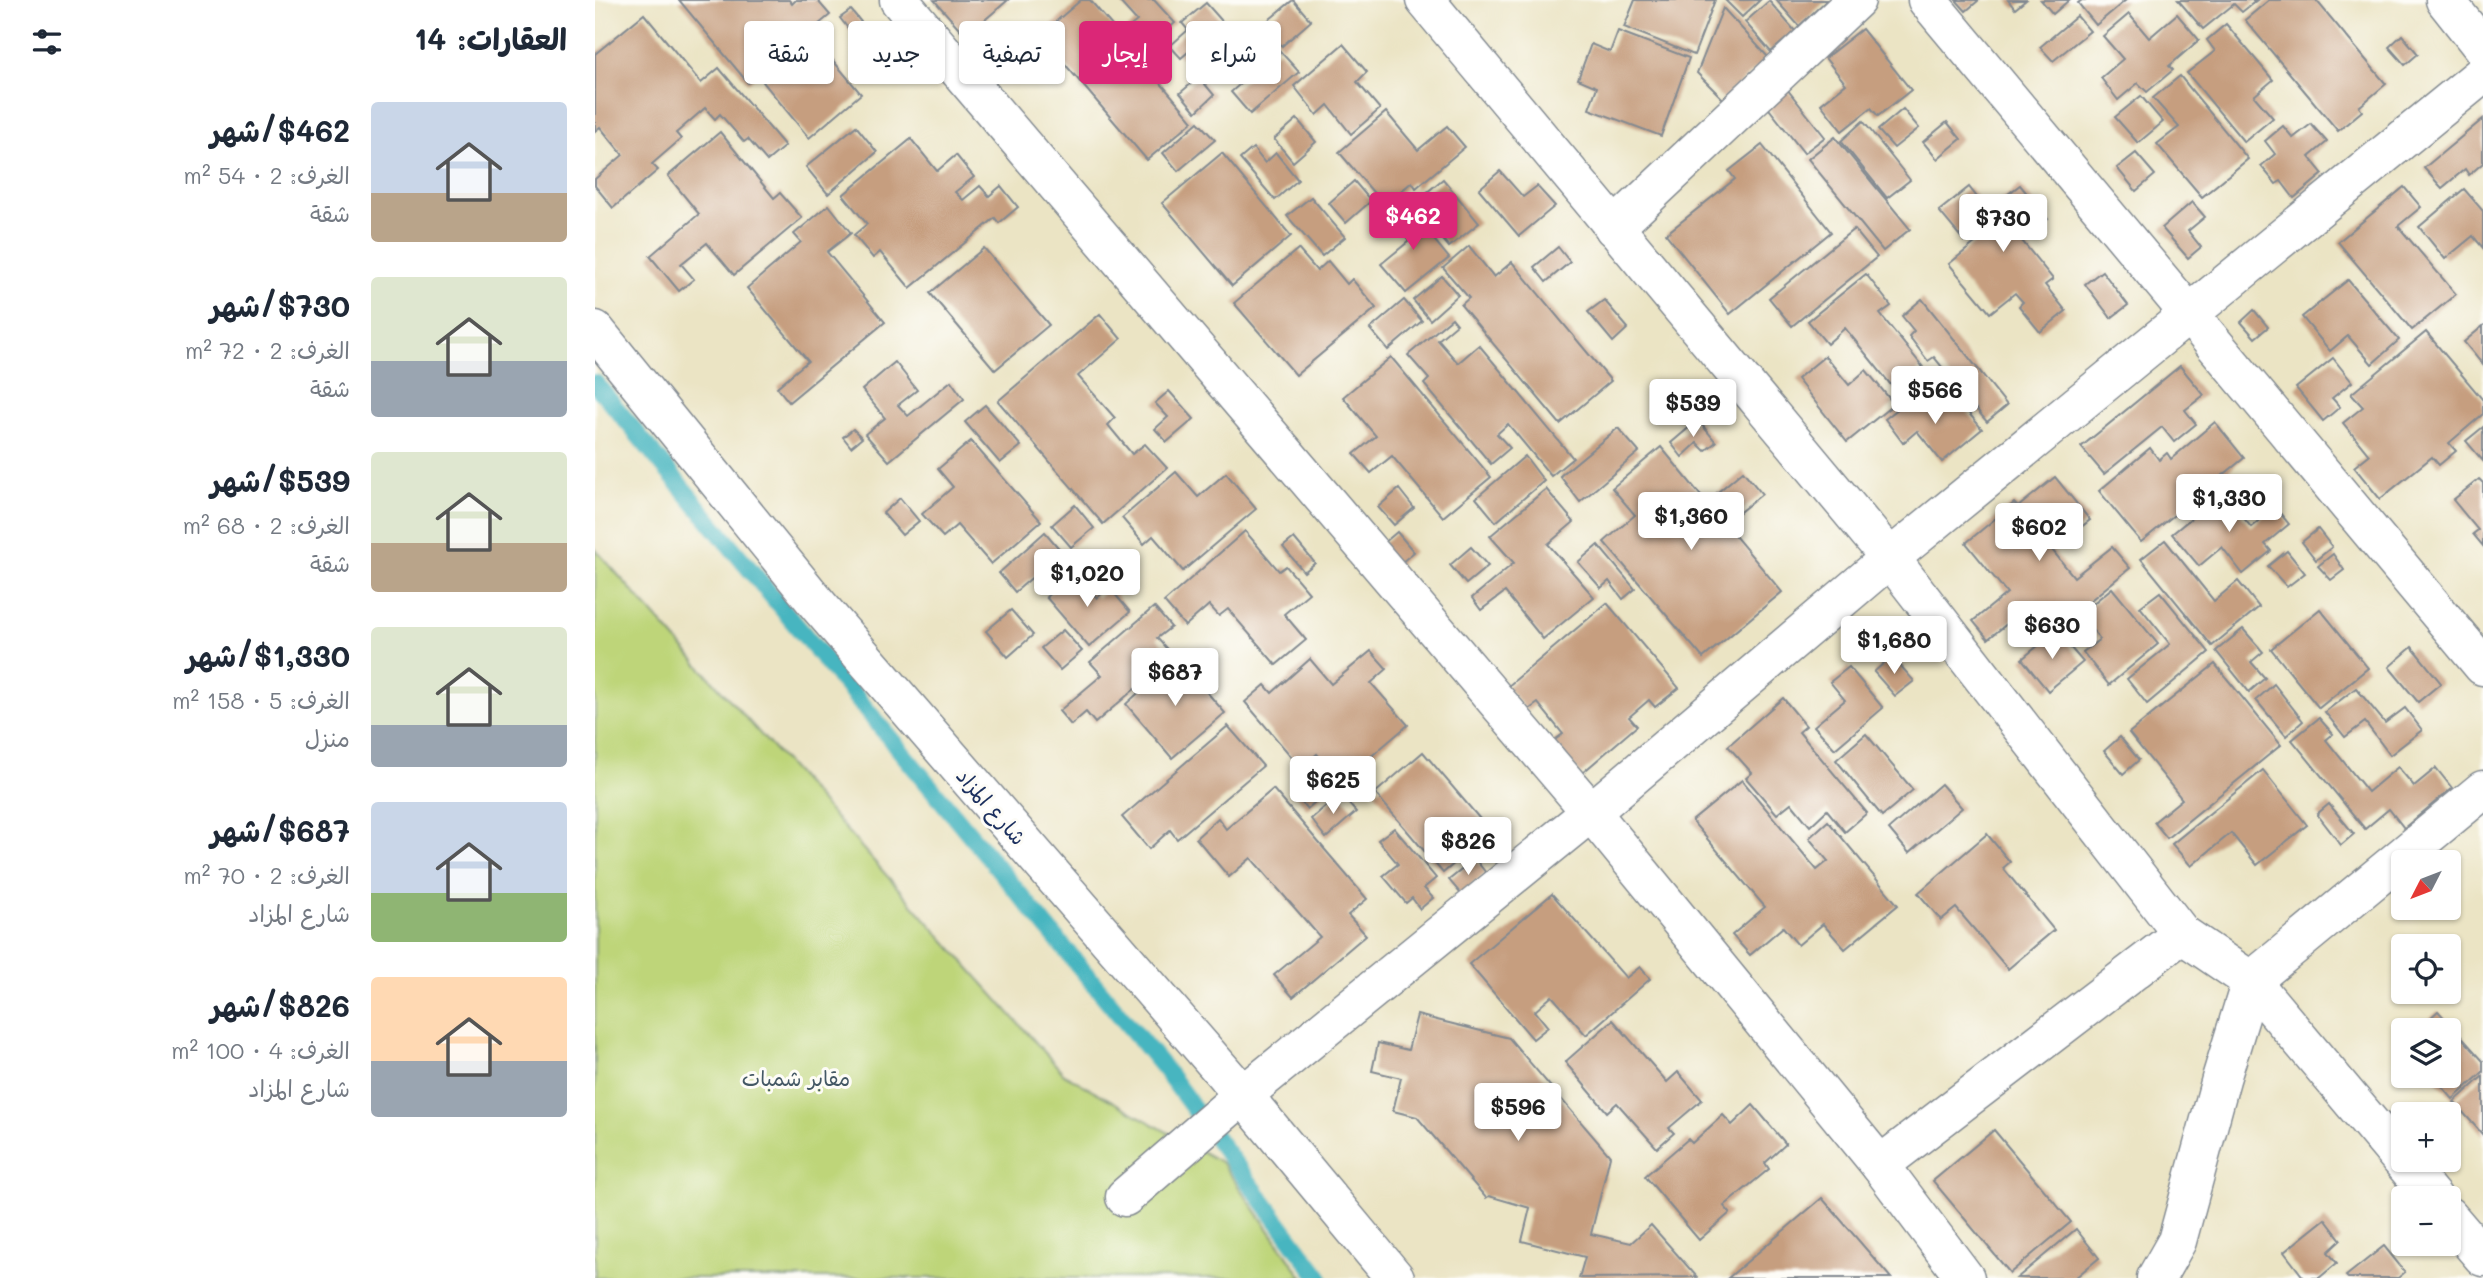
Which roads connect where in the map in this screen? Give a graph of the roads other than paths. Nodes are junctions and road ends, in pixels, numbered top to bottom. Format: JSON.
{"nodes":[{"id":1,"x":899,"y":0,"type":"edge"},
{"id":2,"x":1426,"y":0,"type":"edge"},
{"id":3,"x":1856,"y":0,"type":"edge"},
{"id":4,"x":1927,"y":0,"type":"edge"},
{"id":5,"x":2445,"y":0,"type":"edge"},
{"id":6,"x":2483,"y":48,"type":"edge"},
{"id":7,"x":2483,"y":74,"type":"edge"},
{"id":8,"x":1614,"y":228,"type":"junction"},
{"id":9,"x":2190,"y":315,"type":"junction"},
{"id":10,"x":595,"y":330,"type":"edge"},
{"id":11,"x":1890,"y":558,"type":"junction"},
{"id":12,"x":2483,"y":666,"type":"edge"},
{"id":13,"x":2483,"y":790,"type":"edge"},
{"id":14,"x":1591,"y":812,"type":"junction"},
{"id":15,"x":2182,"y":934,"type":"junction"},
{"id":16,"x":2251,"y":981,"type":"junction"},
{"id":17,"x":1243,"y":1095,"type":"junction"},
{"id":18,"x":1880,"y":1165,"type":"junction"},
{"id":19,"x":2423,"y":1186,"type":"edge"},
{"id":20,"x":1125,"y":1196,"type":"dead end"},
{"id":21,"x":2461,"y":1231,"type":"edge"},
{"id":22,"x":2483,"y":1257,"type":"edge"},
{"id":23,"x":1395,"y":1278,"type":"edge"},
{"id":24,"x":1965,"y":1278,"type":"edge"},
{"id":25,"x":2156,"y":1278,"type":"edge"}],
"edges":[{"from":1,"to":14,"type":"street"},
{"from":2,"to":8,"type":"street"},
{"from":3,"to":8,"type":"street"},
{"from":4,"to":9,"type":"street"},
{"from":5,"to":6,"type":"street"},
{"from":7,"to":9,"type":"street"},
{"from":8,"to":11,"type":"street"},
{"from":9,"to":11,"type":"street"},
{"from":9,"to":12,"type":"street"},
{"from":10,"to":17,"type":"street","name":"شارع المزاد"},
{"from":11,"to":14,"type":"street"},
{"from":11,"to":15,"type":"street"},
{"from":13,"to":16,"type":"street"},
{"from":14,"to":17,"type":"street"},
{"from":14,"to":18,"type":"street"},
{"from":15,"to":16,"type":"street"},
{"from":15,"to":18,"type":"street"},
{"from":16,"to":19,"type":"street"},
{"from":16,"to":25,"type":"street"},
{"from":17,"to":20,"type":"street"},
{"from":17,"to":23,"type":"street","name":"شارع المزاد"},
{"from":18,"to":24,"type":"street"},
{"from":21,"to":22,"type":"street"}]}
